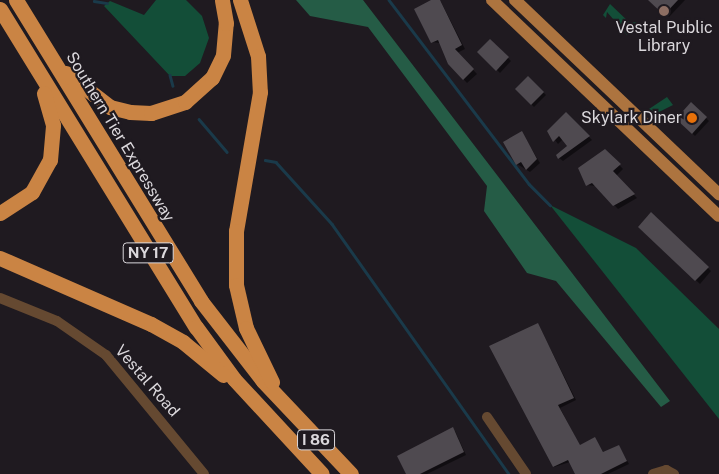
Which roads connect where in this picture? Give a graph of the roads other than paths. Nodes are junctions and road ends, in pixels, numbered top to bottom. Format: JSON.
{"nodes":[{"id":1,"x":16,"y":0,"type":"edge"},
{"id":2,"x":222,"y":0,"type":"edge"},
{"id":3,"x":240,"y":0,"type":"edge"},
{"id":4,"x":492,"y":0,"type":"edge"},
{"id":5,"x":515,"y":0,"type":"edge"},
{"id":6,"x":0,"y":10,"type":"edge"},
{"id":7,"x":55,"y":64,"type":"junction"},
{"id":8,"x":39,"y":74,"type":"junction"},
{"id":9,"x":719,"y":194,"type":"edge"},
{"id":10,"x":0,"y":213,"type":"edge"},
{"id":11,"x":719,"y":216,"type":"edge"},
{"id":12,"x":0,"y":258,"type":"edge"},
{"id":13,"x":0,"y":298,"type":"edge"},
{"id":14,"x":282,"y":404,"type":"junction"},
{"id":15,"x":487,"y":417,"type":"dead end"},
{"id":16,"x":270,"y":421,"type":"junction"},
{"id":17,"x":204,"y":474,"type":"edge"},
{"id":18,"x":322,"y":474,"type":"edge"},
{"id":19,"x":352,"y":474,"type":"edge"},
{"id":20,"x":526,"y":474,"type":"edge"},
{"id":21,"x":653,"y":474,"type":"edge"},
{"id":22,"x":674,"y":474,"type":"edge"}],
"edges":[{"from":1,"to":6,"type":"main road"},
{"from":1,"to":7,"type":"highway","name":"Southern Tier Expressway","number":"NY 17"},
{"from":2,"to":7,"type":"highway"},
{"from":3,"to":14,"type":"highway"},
{"from":4,"to":11,"type":"main road"},
{"from":5,"to":9,"type":"main road"},
{"from":6,"to":8,"type":"highway","number":"NY 17"},
{"from":7,"to":14,"type":"highway","name":"Southern Tier Expressway","number":"NY 17"},
{"from":8,"to":10,"type":"highway"},
{"from":8,"to":16,"type":"highway","number":"NY 17"},
{"from":12,"to":16,"type":"highway"},
{"from":13,"to":17,"type":"street","name":"Vestal Road"},
{"from":14,"to":19,"type":"highway","name":"Southern Tier Expressway","number":"I 86"},
{"from":15,"to":20,"type":"street"},
{"from":16,"to":18,"type":"highway","number":"I 86"},
{"from":21,"to":22,"type":"street"}]}
